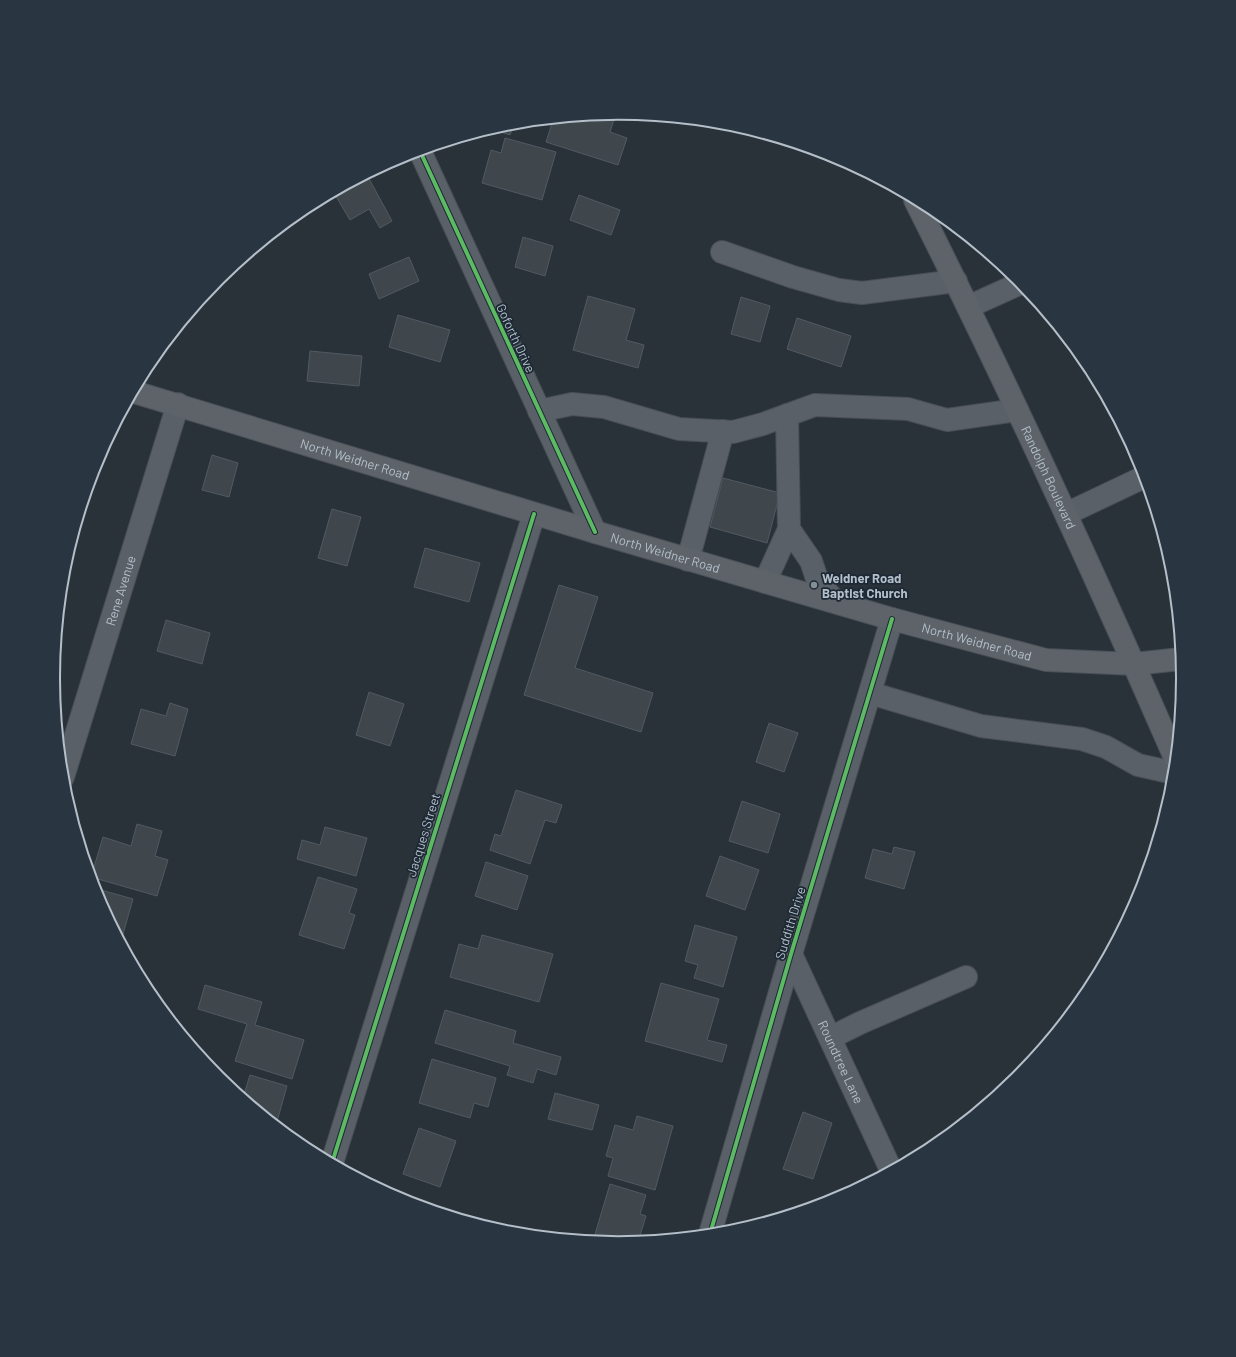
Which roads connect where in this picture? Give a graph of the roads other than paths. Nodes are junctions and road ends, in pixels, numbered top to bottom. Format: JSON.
{"nodes":[{"id":1,"x":422,"y":156,"type":"edge"},
{"id":2,"x":920,"y":210,"type":"edge"},
{"id":3,"x":722,"y":252,"type":"dead end"},
{"id":4,"x":956,"y":281,"type":"junction"},
{"id":5,"x":1015,"y":286,"type":"edge"},
{"id":6,"x":968,"y":307,"type":"junction"},
{"id":7,"x":139,"y":393,"type":"edge"},
{"id":8,"x":178,"y":404,"type":"junction"},
{"id":9,"x":1017,"y":410,"type":"junction"},
{"id":10,"x":539,"y":411,"type":"junction"},
{"id":11,"x":787,"y":415,"type":"junction"},
{"id":12,"x":723,"y":431,"type":"junction"},
{"id":13,"x":1139,"y":479,"type":"edge"},
{"id":14,"x":534,"y":514,"type":"junction"},
{"id":15,"x":1066,"y":514,"type":"junction"},
{"id":16,"x":789,"y":528,"type":"junction"},
{"id":17,"x":595,"y":532,"type":"junction"},
{"id":18,"x":688,"y":560,"type":"junction"},
{"id":19,"x":765,"y":582,"type":"junction"},
{"id":20,"x":836,"y":602,"type":"junction"},
{"id":21,"x":892,"y":619,"type":"junction"},
{"id":22,"x":1175,"y":660,"type":"edge"},
{"id":23,"x":1134,"y":664,"type":"junction"},
{"id":24,"x":870,"y":692,"type":"junction"},
{"id":25,"x":1171,"y":749,"type":"edge"},
{"id":26,"x":67,"y":764,"type":"edge"},
{"id":27,"x":1168,"y":772,"type":"edge"},
{"id":28,"x":791,"y":954,"type":"junction"},
{"id":29,"x":966,"y":977,"type":"dead end"},
{"id":30,"x":830,"y":1038,"type":"junction"},
{"id":31,"x":333,"y":1158,"type":"edge"},
{"id":32,"x":889,"y":1166,"type":"edge"},
{"id":33,"x":712,"y":1229,"type":"edge"}],
"edges":[{"from":1,"to":10,"type":"street","name":"Goforth Drive"},
{"from":2,"to":4,"type":"main road","name":"Randolph Boulevard"},
{"from":3,"to":4,"type":"street"},
{"from":4,"to":6,"type":"main road","name":"Randolph Boulevard"},
{"from":5,"to":6,"type":"street"},
{"from":6,"to":9,"type":"main road","name":"Randolph Boulevard"},
{"from":7,"to":8,"type":"main road","name":"North Weidner Road"},
{"from":8,"to":14,"type":"main road","name":"North Weidner Road"},
{"from":8,"to":26,"type":"street","name":"Rene Avenue"},
{"from":9,"to":11,"type":"street"},
{"from":9,"to":15,"type":"main road","name":"Randolph Boulevard"},
{"from":10,"to":12,"type":"street"},
{"from":10,"to":17,"type":"street","name":"Goforth Drive"},
{"from":11,"to":12,"type":"street"},
{"from":11,"to":16,"type":"street"},
{"from":12,"to":18,"type":"street"},
{"from":13,"to":15,"type":"street"},
{"from":14,"to":17,"type":"main road","name":"North Weidner Road"},
{"from":14,"to":31,"type":"street","name":"Jacques Street"},
{"from":15,"to":23,"type":"main road","name":"Randolph Boulevard"},
{"from":16,"to":19,"type":"street"},
{"from":16,"to":20,"type":"street"},
{"from":17,"to":18,"type":"main road","name":"North Weidner Road"},
{"from":18,"to":19,"type":"main road","name":"North Weidner Road"},
{"from":19,"to":20,"type":"main road","name":"North Weidner Road"},
{"from":20,"to":21,"type":"main road","name":"North Weidner Road"},
{"from":21,"to":23,"type":"main road","name":"North Weidner Road"},
{"from":21,"to":24,"type":"street","name":"Suddith Drive"},
{"from":22,"to":23,"type":"main road","name":"North Weidner Road"},
{"from":23,"to":25,"type":"main road","name":"Randolph Boulevard"},
{"from":24,"to":27,"type":"street"},
{"from":24,"to":28,"type":"street","name":"Suddith Drive"},
{"from":28,"to":30,"type":"street","name":"Roundtree Lane"},
{"from":28,"to":33,"type":"street","name":"Suddith Drive"},
{"from":29,"to":30,"type":"street"},
{"from":30,"to":32,"type":"street","name":"Roundtree Lane"}]}
